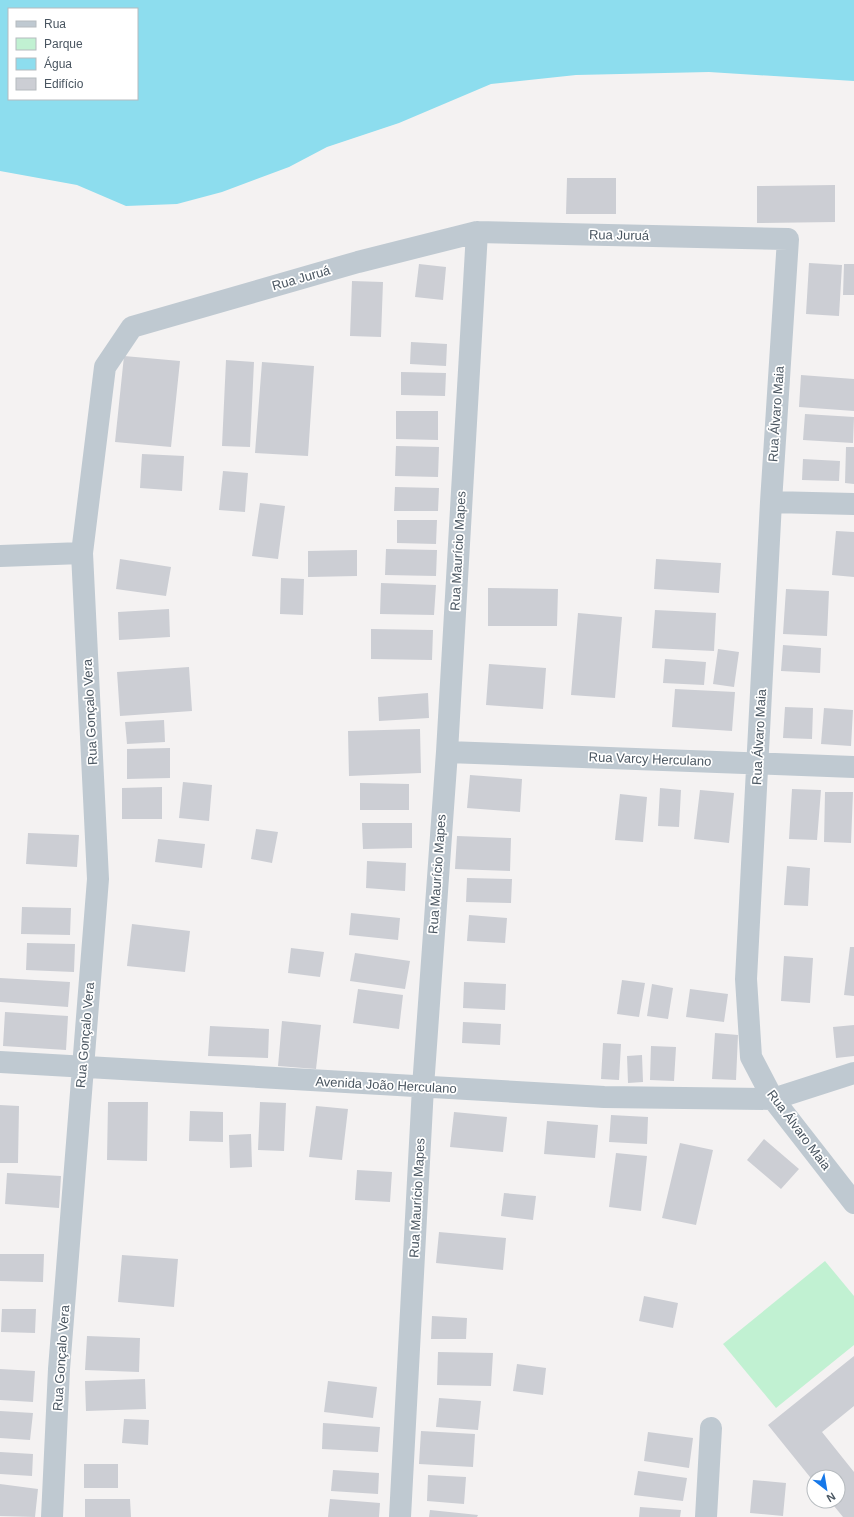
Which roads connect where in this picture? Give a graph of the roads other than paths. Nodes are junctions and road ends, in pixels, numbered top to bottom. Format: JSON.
{"nodes":[{"id":1,"x":476,"y":232,"type":"junction"},
{"id":2,"x":788,"y":239,"type":"joint"},
{"id":3,"x":771,"y":502,"type":"junction"},
{"id":4,"x":854,"y":504,"type":"edge"},
{"id":5,"x":82,"y":552,"type":"junction"},
{"id":6,"x":0,"y":556,"type":"edge"},
{"id":7,"x":447,"y":752,"type":"junction"},
{"id":8,"x":757,"y":763,"type":"junction"},
{"id":9,"x":854,"y":766,"type":"edge"},
{"id":10,"x":0,"y":1062,"type":"edge"},
{"id":11,"x":83,"y":1067,"type":"junction"},
{"id":12,"x":854,"y":1073,"type":"edge"},
{"id":13,"x":423,"y":1087,"type":"junction"},
{"id":14,"x":772,"y":1099,"type":"junction"},
{"id":15,"x":854,"y":1203,"type":"edge"},
{"id":16,"x":711,"y":1428,"type":"dead end"},
{"id":17,"x":52,"y":1517,"type":"edge"},
{"id":18,"x":400,"y":1517,"type":"edge"},
{"id":19,"x":706,"y":1517,"type":"edge"}],
"edges":[{"from":1,"to":2,"type":"street","name":"Rua Juruá"},
{"from":1,"to":5,"type":"street","name":"Rua Juruá"},
{"from":1,"to":7,"type":"street","name":"Rua Maurício Mapes"},
{"from":2,"to":3,"type":"street","name":"Rua Álvaro Maia"},
{"from":3,"to":4,"type":"street"},
{"from":3,"to":8,"type":"street","name":"Rua Álvaro Maia"},
{"from":5,"to":6,"type":"street"},
{"from":5,"to":11,"type":"street","name":"Rua Gonçalo Vera"},
{"from":7,"to":8,"type":"street","name":"Rua Varcy Herculano"},
{"from":7,"to":13,"type":"street","name":"Rua Maurício Mapes"},
{"from":8,"to":9,"type":"street","name":"Rua Varcy Herculano"},
{"from":8,"to":14,"type":"street","name":"Rua Álvaro Maia"},
{"from":10,"to":11,"type":"street","name":"Avenida João Herculano"},
{"from":11,"to":13,"type":"street","name":"Avenida João Herculano"},
{"from":11,"to":17,"type":"street","name":"Rua Gonçalo Vera"},
{"from":12,"to":14,"type":"street","name":"Avenida João Herculano"},
{"from":13,"to":14,"type":"street","name":"Avenida João Herculano"},
{"from":13,"to":18,"type":"street","name":"Rua Maurício Mapes"},
{"from":14,"to":15,"type":"street","name":"Rua Álvaro Maia"},
{"from":16,"to":19,"type":"street"}]}
